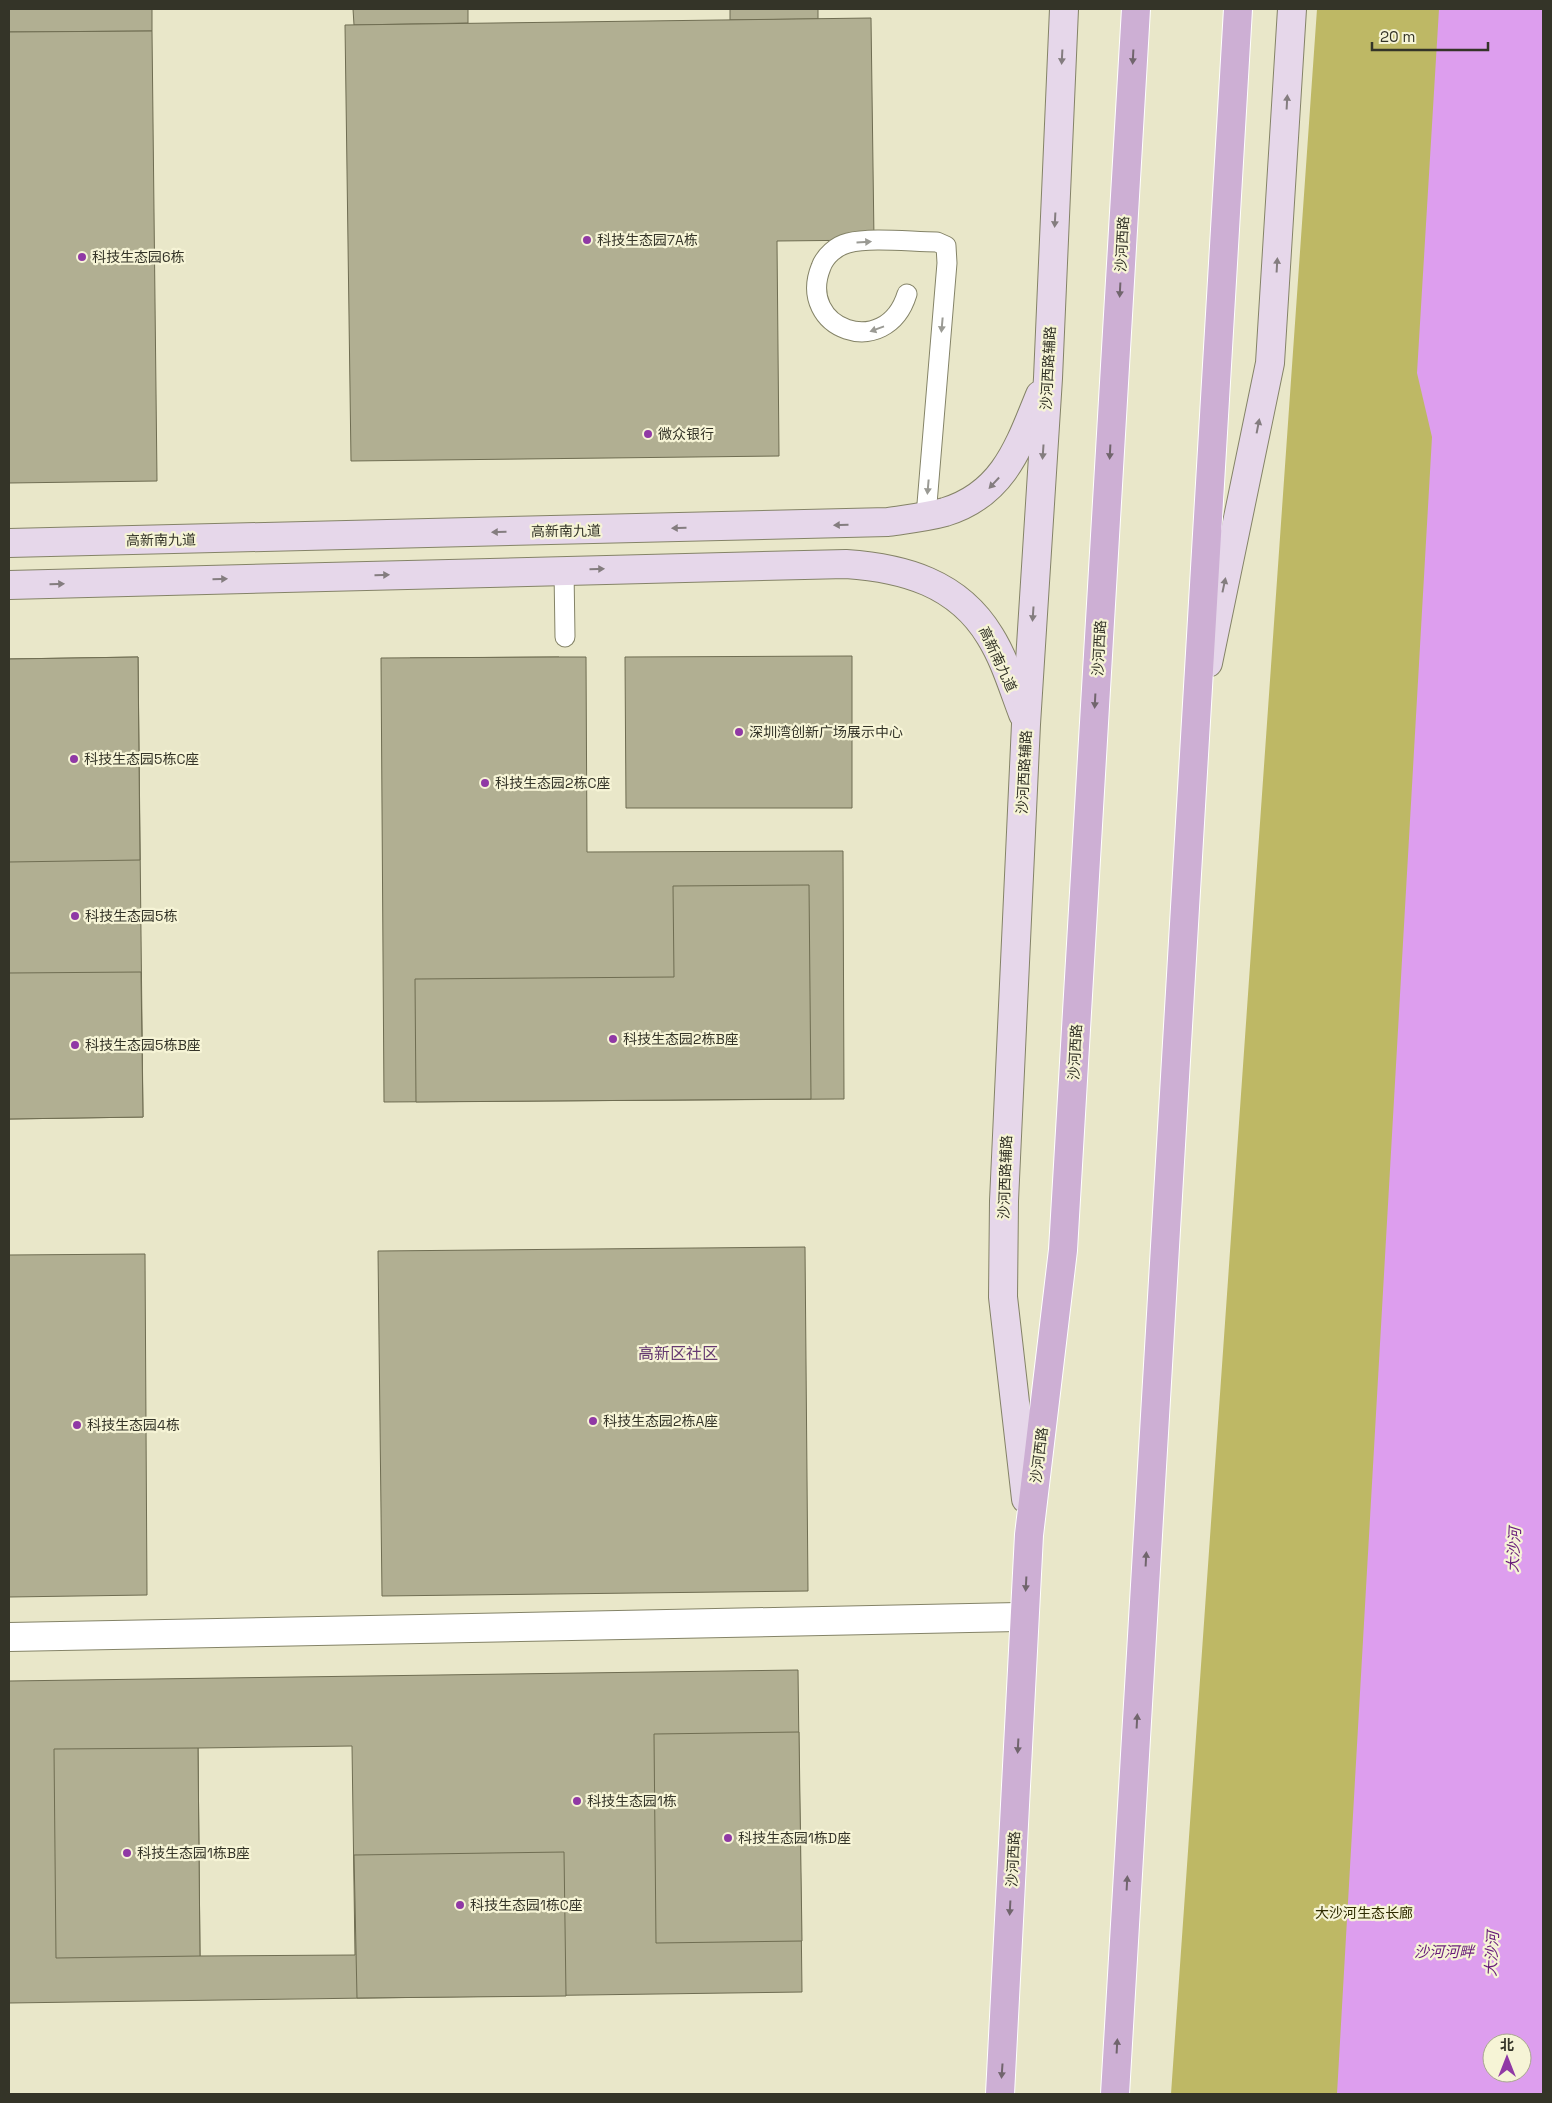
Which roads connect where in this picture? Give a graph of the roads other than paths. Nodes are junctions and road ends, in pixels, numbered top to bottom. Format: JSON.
{"nodes":[{"id":1,"x":1064,"y":9,"type":"edge"},
{"id":2,"x":1136,"y":9,"type":"edge"},
{"id":3,"x":1238,"y":9,"type":"edge"},
{"id":4,"x":1292,"y":9,"type":"edge"},
{"id":5,"x":908,"y":294,"type":"dead end"},
{"id":6,"x":1048,"y":378,"type":"junction"},
{"id":7,"x":926,"y":516,"type":"junction"},
{"id":8,"x":9,"y":543,"type":"edge"},
{"id":9,"x":564,"y":570,"type":"junction"},
{"id":10,"x":9,"y":585,"type":"edge"},
{"id":11,"x":565,"y":637,"type":"dead end"},
{"id":12,"x":1026,"y":724,"type":"junction"},
{"id":13,"x":1194,"y":753,"type":"junction"},
{"id":14,"x":1029,"y":1535,"type":"junction"},
{"id":15,"x":1024,"y":1617,"type":"junction"},
{"id":16,"x":9,"y":1637,"type":"edge"},
{"id":17,"x":1000,"y":2094,"type":"edge"},
{"id":18,"x":1114,"y":2094,"type":"edge"}],
"edges":[{"from":1,"to":6,"type":"main road","name":"沙河西路辅路","one_way":true},
{"from":2,"to":14,"type":"main road","name":"沙河西路","one_way":true},
{"from":3,"to":13,"type":"main road"},
{"from":13,"to":4,"type":"main road","one_way":true},
{"from":5,"to":7,"type":"lane","one_way":true},
{"from":6,"to":7,"type":"main road","name":"高新南九道","one_way":true},
{"from":6,"to":12,"type":"main road","name":"沙河西路辅路","one_way":true},
{"from":7,"to":8,"type":"main road","name":"高新南九道","one_way":true},
{"from":10,"to":9,"type":"main road","name":"高新南九道","one_way":true},
{"from":9,"to":11,"type":"lane"},
{"from":9,"to":12,"type":"main road","name":"高新南九道","one_way":true},
{"from":12,"to":14,"type":"main road","name":"沙河西路辅路"},
{"from":18,"to":13,"type":"main road","one_way":true},
{"from":14,"to":15,"type":"main road","name":"沙河西路","one_way":true},
{"from":15,"to":16,"type":"street"},
{"from":15,"to":17,"type":"main road","name":"沙河西路","one_way":true}]}
